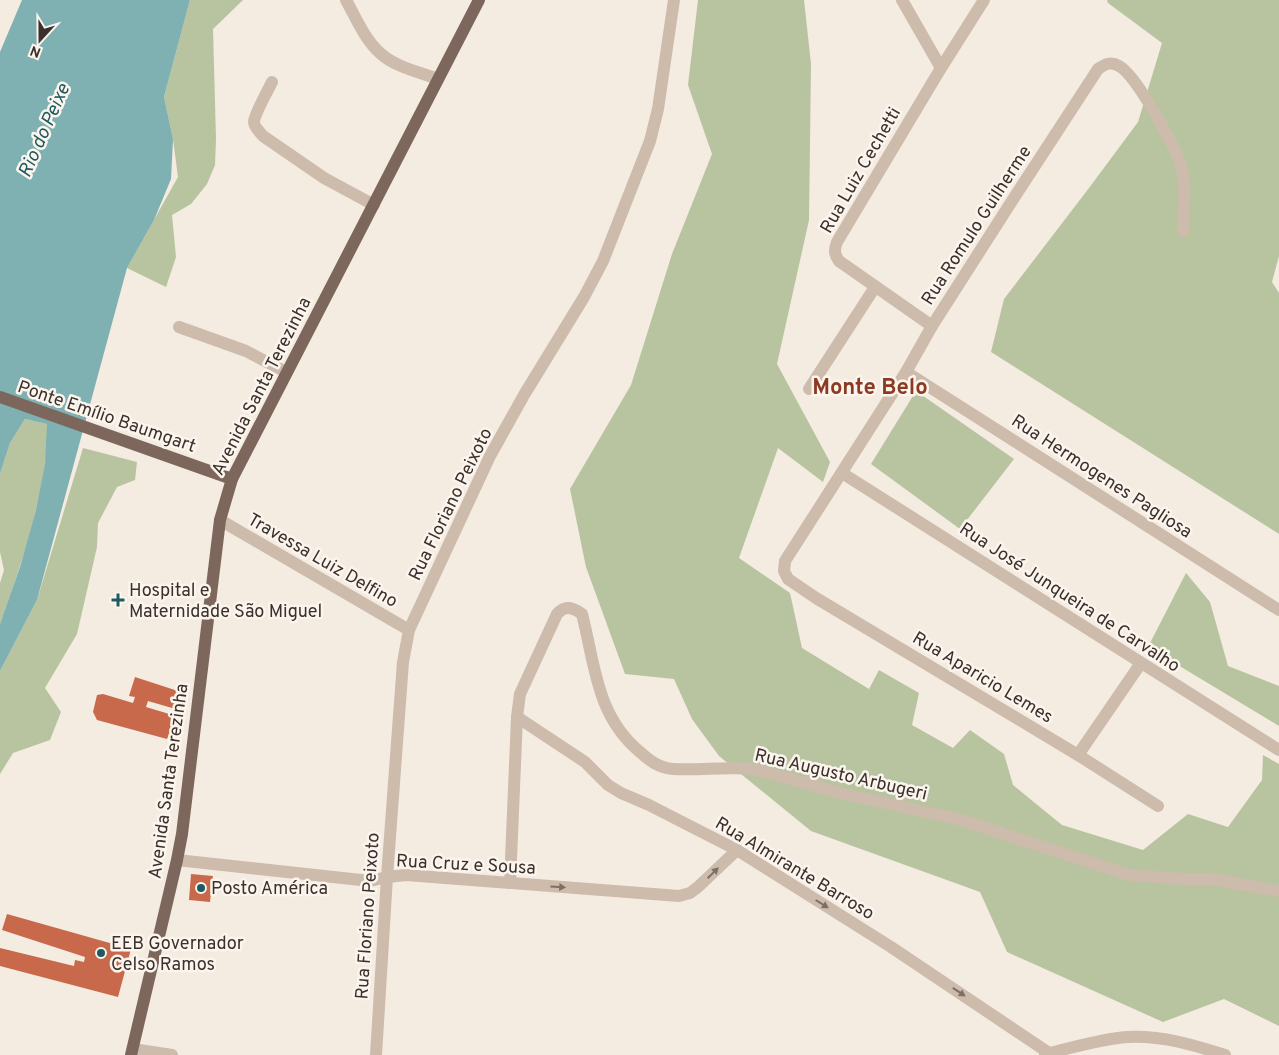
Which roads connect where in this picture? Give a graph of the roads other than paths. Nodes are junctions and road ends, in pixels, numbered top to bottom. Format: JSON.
{"nodes":[{"id":1,"x":346,"y":0,"type":"edge"},
{"id":2,"x":478,"y":0,"type":"edge"},
{"id":3,"x":674,"y":0,"type":"edge"},
{"id":4,"x":902,"y":0,"type":"edge"},
{"id":5,"x":984,"y":0,"type":"edge"},
{"id":6,"x":941,"y":68,"type":"junction"},
{"id":7,"x":438,"y":79,"type":"junction"},
{"id":8,"x":272,"y":82,"type":"dead end"},
{"id":9,"x":374,"y":205,"type":"junction"},
{"id":10,"x":1183,"y":231,"type":"dead end"},
{"id":11,"x":875,"y":287,"type":"junction"},
{"id":12,"x":932,"y":326,"type":"junction"},
{"id":13,"x":179,"y":327,"type":"dead end"},
{"id":14,"x":286,"y":372,"type":"junction"},
{"id":15,"x":906,"y":372,"type":"junction"},
{"id":16,"x":809,"y":389,"type":"dead end"},
{"id":17,"x":0,"y":397,"type":"edge"},
{"id":18,"x":842,"y":473,"type":"junction"},
{"id":19,"x":232,"y":479,"type":"junction"},
{"id":20,"x":220,"y":520,"type":"junction"},
{"id":21,"x":788,"y":579,"type":"joint"},
{"id":22,"x":1279,"y":610,"type":"edge"},
{"id":23,"x":409,"y":630,"type":"junction"},
{"id":24,"x":1141,"y":663,"type":"junction"},
{"id":25,"x":517,"y":717,"type":"junction"},
{"id":26,"x":1279,"y":750,"type":"edge"},
{"id":27,"x":1078,"y":755,"type":"junction"},
{"id":28,"x":1158,"y":806,"type":"dead end"},
{"id":29,"x":737,"y":850,"type":"junction"},
{"id":30,"x":177,"y":860,"type":"junction"},
{"id":31,"x":387,"y":877,"type":"junction"},
{"id":32,"x":510,"y":883,"type":"junction"},
{"id":33,"x":1279,"y":891,"type":"edge"},
{"id":34,"x":132,"y":1052,"type":"edge"},
{"id":35,"x":1048,"y":1054,"type":"edge"},
{"id":36,"x":172,"y":1055,"type":"edge"},
{"id":37,"x":376,"y":1055,"type":"edge"},
{"id":38,"x":1225,"y":1055,"type":"edge"}],
"edges":[{"from":1,"to":7,"type":"street"},
{"from":2,"to":7,"type":"main road","name":"Avenida Santa Terezinha"},
{"from":3,"to":23,"type":"street","name":"Rua Floriano Peixoto"},
{"from":4,"to":6,"type":"street"},
{"from":5,"to":6,"type":"street","name":"Rua Luiz Cechetti"},
{"from":6,"to":11,"type":"street","name":"Rua Luiz Cechetti"},
{"from":7,"to":9,"type":"main road","name":"Avenida Santa Terezinha"},
{"from":8,"to":9,"type":"street"},
{"from":9,"to":14,"type":"main road","name":"Avenida Santa Terezinha"},
{"from":10,"to":12,"type":"street","name":"Rua Romulo Guilherme"},
{"from":11,"to":12,"type":"street","name":"Rua Luiz Cechetti"},
{"from":11,"to":16,"type":"street"},
{"from":12,"to":15,"type":"street","name":"Rua Romulo Guilherme"},
{"from":13,"to":14,"type":"street"},
{"from":14,"to":19,"type":"main road","name":"Avenida Santa Terezinha"},
{"from":15,"to":18,"type":"street","name":"Rua Romulo Guilherme"},
{"from":15,"to":22,"type":"street","name":"Rua Hermogenes Pagliosa"},
{"from":17,"to":19,"type":"main road","name":"Ponte Emílio Baumgart"},
{"from":18,"to":21,"type":"street","name":"Rua Romulo Guilherme"},
{"from":18,"to":24,"type":"street","name":"Rua José Junqueira de Carvalho"},
{"from":19,"to":20,"type":"main road","name":"Avenida Santa Terezinha"},
{"from":20,"to":23,"type":"street","name":"Travessa Luiz Delfino"},
{"from":20,"to":30,"type":"main road","name":"Avenida Santa Terezinha"},
{"from":21,"to":27,"type":"street","name":"Rua Aparicio Lemes"},
{"from":23,"to":31,"type":"street","name":"Rua Floriano Peixoto"},
{"from":24,"to":26,"type":"street","name":"Rua José Junqueira de Carvalho"},
{"from":24,"to":27,"type":"street"},
{"from":25,"to":29,"type":"street","name":"Rua Almirante Barroso"},
{"from":25,"to":32,"type":"street","name":"Rua Augusto Arbugeri"},
{"from":25,"to":33,"type":"street","name":"Rua Augusto Arbugeri"},
{"from":27,"to":28,"type":"street","name":"Rua Aparicio Lemes"},
{"from":32,"to":29,"type":"street","name":"Rua Cruz e Sousa","one_way":true},
{"from":29,"to":35,"type":"street","name":"Rua Almirante Barroso","one_way":true},
{"from":30,"to":31,"type":"street","name":"Rua Cruz e Sousa"},
{"from":30,"to":34,"type":"main road","name":"Avenida Santa Terezinha"},
{"from":31,"to":32,"type":"street","name":"Rua Cruz e Sousa"},
{"from":31,"to":37,"type":"street","name":"Rua Floriano Peixoto"},
{"from":34,"to":36,"type":"street"},
{"from":35,"to":38,"type":"street"}]}
